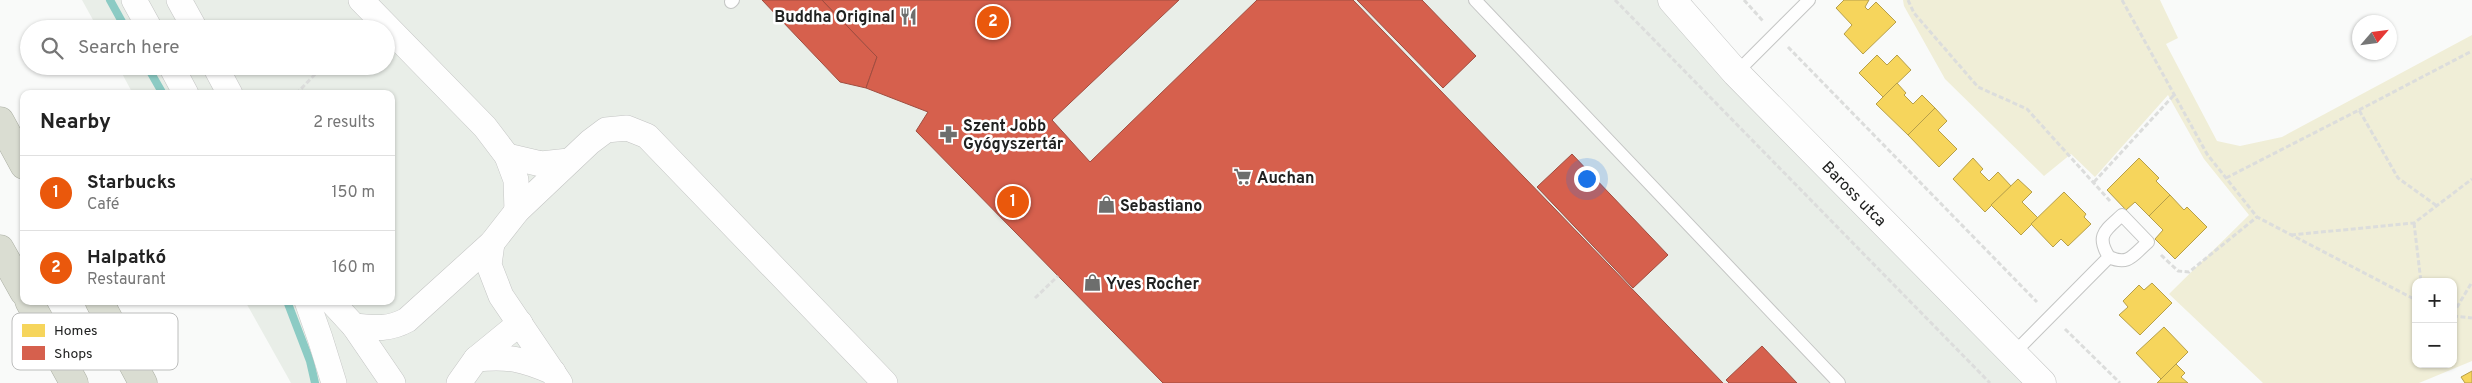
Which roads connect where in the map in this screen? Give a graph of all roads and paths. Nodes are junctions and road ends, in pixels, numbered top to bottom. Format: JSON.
{"nodes":[{"id":1,"x":134,"y":0,"type":"edge"},
{"id":2,"x":179,"y":0,"type":"edge"},
{"id":3,"x":361,"y":0,"type":"edge"},
{"id":4,"x":1475,"y":0,"type":"edge"},
{"id":5,"x":1615,"y":0,"type":"edge"},
{"id":6,"x":1672,"y":0,"type":"edge"},
{"id":7,"x":1744,"y":0,"type":"edge"},
{"id":8,"x":1809,"y":0,"type":"edge"},
{"id":9,"x":1908,"y":0,"type":"edge"},
{"id":10,"x":2122,"y":0,"type":"edge"},
{"id":11,"x":145,"y":20,"type":"edge"},
{"id":12,"x":190,"y":20,"type":"edge"},
{"id":13,"x":380,"y":20,"type":"edge"},
{"id":14,"x":1774,"y":33,"type":"junction"},
{"id":15,"x":395,"y":35,"type":"edge"},
{"id":16,"x":2472,"y":51,"type":"edge"},
{"id":17,"x":1736,"y":73,"type":"junction"},
{"id":18,"x":175,"y":75,"type":"edge"},
{"id":19,"x":220,"y":75,"type":"edge"},
{"id":20,"x":314,"y":75,"type":"edge"},
{"id":21,"x":184,"y":90,"type":"edge"},
{"id":22,"x":228,"y":90,"type":"edge"},
{"id":23,"x":300,"y":90,"type":"edge"},
{"id":24,"x":2174,"y":95,"type":"junction"},
{"id":25,"x":2359,"y":110,"type":"junction"},
{"id":26,"x":0,"y":121,"type":"edge"},
{"id":27,"x":507,"y":156,"type":"junction"},
{"id":28,"x":20,"y":157,"type":"edge"},
{"id":29,"x":569,"y":162,"type":"junction"},
{"id":30,"x":2226,"y":178,"type":"junction"},
{"id":31,"x":2472,"y":179,"type":"edge"},
{"id":32,"x":2094,"y":182,"type":"junction"},
{"id":33,"x":2437,"y":206,"type":"junction"},
{"id":34,"x":517,"y":211,"type":"junction"},
{"id":35,"x":2122,"y":215,"type":"junction"},
{"id":36,"x":2257,"y":217,"type":"junction"},
{"id":37,"x":2414,"y":223,"type":"junction"},
{"id":38,"x":2291,"y":235,"type":"junction"},
{"id":39,"x":2148,"y":242,"type":"junction"},
{"id":40,"x":492,"y":243,"type":"junction"},
{"id":41,"x":0,"y":249,"type":"edge"},
{"id":42,"x":2109,"y":257,"type":"junction"},
{"id":43,"x":1058,"y":276,"type":"dead end"},
{"id":44,"x":2421,"y":278,"type":"edge"},
{"id":45,"x":2472,"y":282,"type":"edge"},
{"id":46,"x":20,"y":285,"type":"edge"},
{"id":47,"x":1035,"y":298,"type":"dead end"},
{"id":48,"x":2412,"y":298,"type":"edge"},
{"id":49,"x":308,"y":305,"type":"edge"},
{"id":50,"x":335,"y":305,"type":"edge"},
{"id":51,"x":346,"y":305,"type":"edge"},
{"id":52,"x":2457,"y":308,"type":"edge"},
{"id":53,"x":2050,"y":315,"type":"junction"},
{"id":54,"x":2457,"y":316,"type":"edge"},
{"id":55,"x":2472,"y":318,"type":"edge"},
{"id":56,"x":520,"y":323,"type":"junction"},
{"id":57,"x":354,"y":326,"type":"junction"},
{"id":58,"x":2014,"y":354,"type":"junction"},
{"id":59,"x":476,"y":359,"type":"junction"},
{"id":60,"x":67,"y":370,"type":"edge"},
{"id":61,"x":136,"y":370,"type":"edge"},
{"id":62,"x":556,"y":378,"type":"edge"},
{"id":63,"x":74,"y":383,"type":"edge"},
{"id":64,"x":143,"y":383,"type":"edge"},
{"id":65,"x":334,"y":383,"type":"edge"},
{"id":66,"x":393,"y":383,"type":"edge"},
{"id":67,"x":459,"y":383,"type":"edge"},
{"id":68,"x":885,"y":383,"type":"edge"},
{"id":69,"x":1839,"y":383,"type":"edge"},
{"id":70,"x":1990,"y":383,"type":"edge"},
{"id":71,"x":2042,"y":383,"type":"edge"},
{"id":72,"x":2120,"y":383,"type":"edge"}],
"edges":[{"from":1,"to":11,"type":"street"},
{"from":2,"to":12,"type":"street"},
{"from":3,"to":13,"type":"street"},
{"from":4,"to":69,"type":"lane"},
{"from":5,"to":70,"type":"path"},
{"from":6,"to":17,"type":"street","name":"Baross utca"},
{"from":7,"to":14,"type":"path"},
{"from":8,"to":14,"type":"lane"},
{"from":9,"to":32,"type":"path"},
{"from":10,"to":24,"type":"path"},
{"from":14,"to":17,"type":"lane"},
{"from":14,"to":53,"type":"path"},
{"from":15,"to":27,"type":"street"},
{"from":16,"to":25,"type":"path"},
{"from":17,"to":58,"type":"street","name":"Baross utca"},
{"from":18,"to":21,"type":"street"},
{"from":19,"to":22,"type":"street"},
{"from":20,"to":23,"type":"path"},
{"from":24,"to":30,"type":"path"},
{"from":24,"to":32,"type":"path"},
{"from":25,"to":30,"type":"path"},
{"from":25,"to":33,"type":"path"},
{"from":26,"to":28,"type":"highway"},
{"from":27,"to":29,"type":"street"},
{"from":27,"to":34,"type":"street"},
{"from":29,"to":34,"type":"street"},
{"from":29,"to":68,"type":"street"},
{"from":30,"to":36,"type":"path"},
{"from":31,"to":33,"type":"path"},
{"from":32,"to":35,"type":"path"},
{"from":33,"to":37,"type":"path"},
{"from":34,"to":40,"type":"street"},
{"from":35,"to":39,"type":"lane"},
{"from":35,"to":42,"type":"lane"},
{"from":36,"to":38,"type":"path"},
{"from":36,"to":39,"type":"path"},
{"from":37,"to":38,"type":"path"},
{"from":37,"to":44,"type":"path"},
{"from":38,"to":48,"type":"path"},
{"from":39,"to":42,"type":"lane"},
{"from":40,"to":56,"type":"street"},
{"from":40,"to":57,"type":"street"},
{"from":41,"to":46,"type":"highway"},
{"from":42,"to":53,"type":"lane"},
{"from":43,"to":47,"type":"path"},
{"from":45,"to":52,"type":"path"},
{"from":49,"to":65,"type":"street"},
{"from":50,"to":57,"type":"street"},
{"from":51,"to":57,"type":"street"},
{"from":53,"to":58,"type":"lane"},
{"from":53,"to":72,"type":"path"},
{"from":54,"to":55,"type":"path"},
{"from":56,"to":59,"type":"street"},
{"from":56,"to":62,"type":"street"},
{"from":57,"to":66,"type":"street"},
{"from":58,"to":71,"type":"street","name":"Baross utca"},
{"from":59,"to":62,"type":"street"},
{"from":59,"to":67,"type":"street"},
{"from":60,"to":63,"type":"highway"},
{"from":61,"to":64,"type":"highway"}]}
